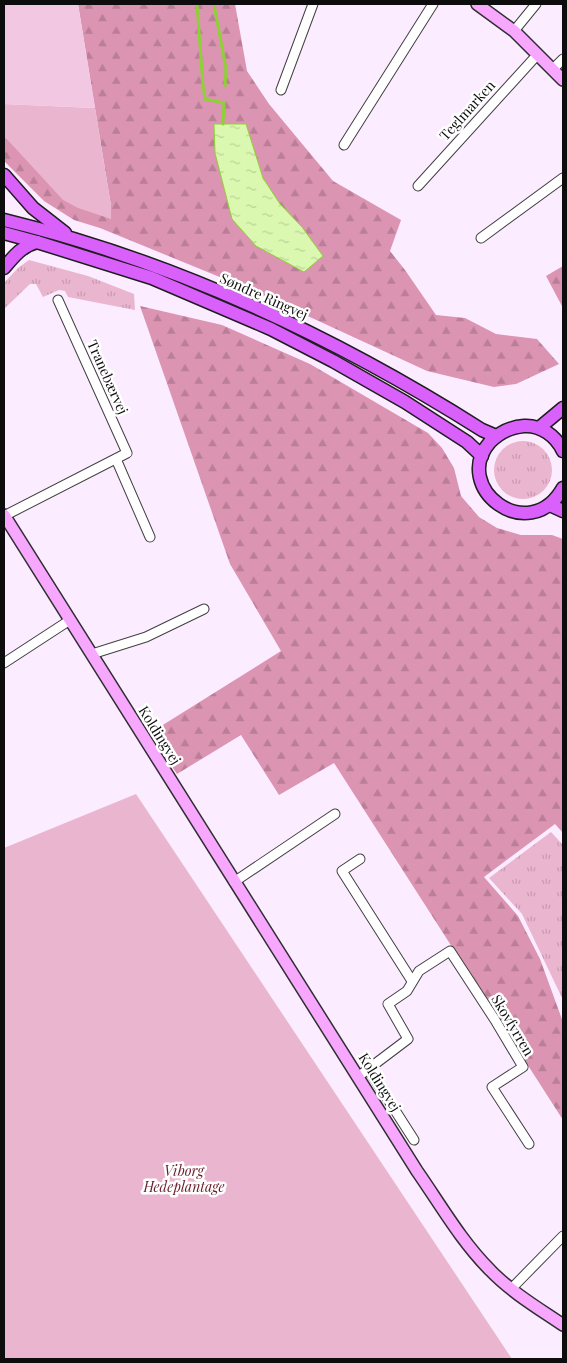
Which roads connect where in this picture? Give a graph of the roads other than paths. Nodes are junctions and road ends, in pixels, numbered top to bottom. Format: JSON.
{"nodes":[{"id":1,"x":312,"y":4,"type":"edge"},
{"id":2,"x":433,"y":4,"type":"edge"},
{"id":3,"x":477,"y":4,"type":"edge"},
{"id":4,"x":536,"y":4,"type":"edge"},
{"id":5,"x":514,"y":31,"type":"junction"},
{"id":6,"x":538,"y":54,"type":"junction"},
{"id":7,"x":563,"y":59,"type":"edge"},
{"id":8,"x":554,"y":69,"type":"junction"},
{"id":9,"x":563,"y":80,"type":"edge"},
{"id":10,"x":280,"y":90,"type":"dead end"},
{"id":11,"x":344,"y":145,"type":"dead end"},
{"id":12,"x":4,"y":175,"type":"edge"},
{"id":13,"x":563,"y":178,"type":"edge"},
{"id":14,"x":418,"y":186,"type":"dead end"},
{"id":15,"x":4,"y":220,"type":"edge"},
{"id":16,"x":4,"y":233,"type":"edge"},
{"id":17,"x":481,"y":238,"type":"dead end"},
{"id":18,"x":74,"y":239,"type":"junction"},
{"id":19,"x":37,"y":242,"type":"junction"},
{"id":20,"x":4,"y":268,"type":"edge"},
{"id":21,"x":58,"y":300,"type":"dead end"},
{"id":22,"x":563,"y":408,"type":"edge"},
{"id":23,"x":539,"y":428,"type":"junction"},
{"id":24,"x":496,"y":436,"type":"junction"},
{"id":25,"x":562,"y":445,"type":"edge"},
{"id":26,"x":482,"y":456,"type":"junction"},
{"id":27,"x":116,"y":459,"type":"junction"},
{"id":28,"x":563,"y":488,"type":"edge"},
{"id":29,"x":550,"y":505,"type":"junction"},
{"id":30,"x":563,"y":511,"type":"edge"},
{"id":31,"x":4,"y":516,"type":"edge"},
{"id":32,"x":150,"y":537,"type":"dead end"},
{"id":33,"x":204,"y":609,"type":"dead end"},
{"id":34,"x":70,"y":620,"type":"junction"},
{"id":35,"x":92,"y":654,"type":"junction"},
{"id":36,"x":4,"y":663,"type":"edge"},
{"id":37,"x":335,"y":814,"type":"dead end"},
{"id":38,"x":360,"y":858,"type":"dead end"},
{"id":39,"x":234,"y":882,"type":"junction"},
{"id":40,"x":412,"y":981,"type":"junction"},
{"id":41,"x":368,"y":1068,"type":"junction"},
{"id":42,"x":358,"y":1076,"type":"junction"},
{"id":43,"x":414,"y":1140,"type":"dead end"},
{"id":44,"x":529,"y":1144,"type":"dead end"},
{"id":45,"x":561,"y":1243,"type":"edge"},
{"id":46,"x":511,"y":1289,"type":"junction"},
{"id":47,"x":563,"y":1325,"type":"edge"}],
"edges":[{"from":1,"to":10,"type":"street"},
{"from":2,"to":11,"type":"street"},
{"from":3,"to":5,"type":"street"},
{"from":4,"to":5,"type":"street"},
{"from":5,"to":6,"type":"street"},
{"from":6,"to":8,"type":"street"},
{"from":6,"to":14,"type":"street","name":"Teglmarken"},
{"from":7,"to":8,"type":"street"},
{"from":8,"to":9,"type":"street"},
{"from":12,"to":18,"type":"main road"},
{"from":13,"to":17,"type":"street"},
{"from":15,"to":18,"type":"main road","name":"Søndre Ringvej"},
{"from":16,"to":19,"type":"main road","name":"Søndre Ringvej"},
{"from":18,"to":24,"type":"main road","name":"Søndre Ringvej"},
{"from":19,"to":20,"type":"main road"},
{"from":19,"to":26,"type":"main road","name":"Søndre Ringvej"},
{"from":21,"to":27,"type":"street","name":"Tranebærvej"},
{"from":22,"to":23,"type":"main road"},
{"from":23,"to":24,"type":"main road"},
{"from":23,"to":25,"type":"main road"},
{"from":24,"to":26,"type":"main road"},
{"from":26,"to":29,"type":"main road"},
{"from":27,"to":31,"type":"street"},
{"from":27,"to":32,"type":"street"},
{"from":28,"to":29,"type":"main road"},
{"from":29,"to":30,"type":"main road"},
{"from":31,"to":34,"type":"street","name":"Koldingvej"},
{"from":33,"to":35,"type":"street"},
{"from":34,"to":35,"type":"street","name":"Koldingvej"},
{"from":34,"to":36,"type":"street"},
{"from":35,"to":39,"type":"street","name":"Koldingvej"},
{"from":37,"to":39,"type":"street"},
{"from":38,"to":40,"type":"street"},
{"from":39,"to":42,"type":"street","name":"Koldingvej"},
{"from":40,"to":41,"type":"street","name":"Skovfyrren"},
{"from":40,"to":44,"type":"street","name":"Skovfyrren"},
{"from":41,"to":42,"type":"street","name":"Skovfyrren"},
{"from":41,"to":43,"type":"street"},
{"from":42,"to":46,"type":"street","name":"Koldingvej"},
{"from":45,"to":46,"type":"street"},
{"from":46,"to":47,"type":"street","name":"Koldingvej"}]}
